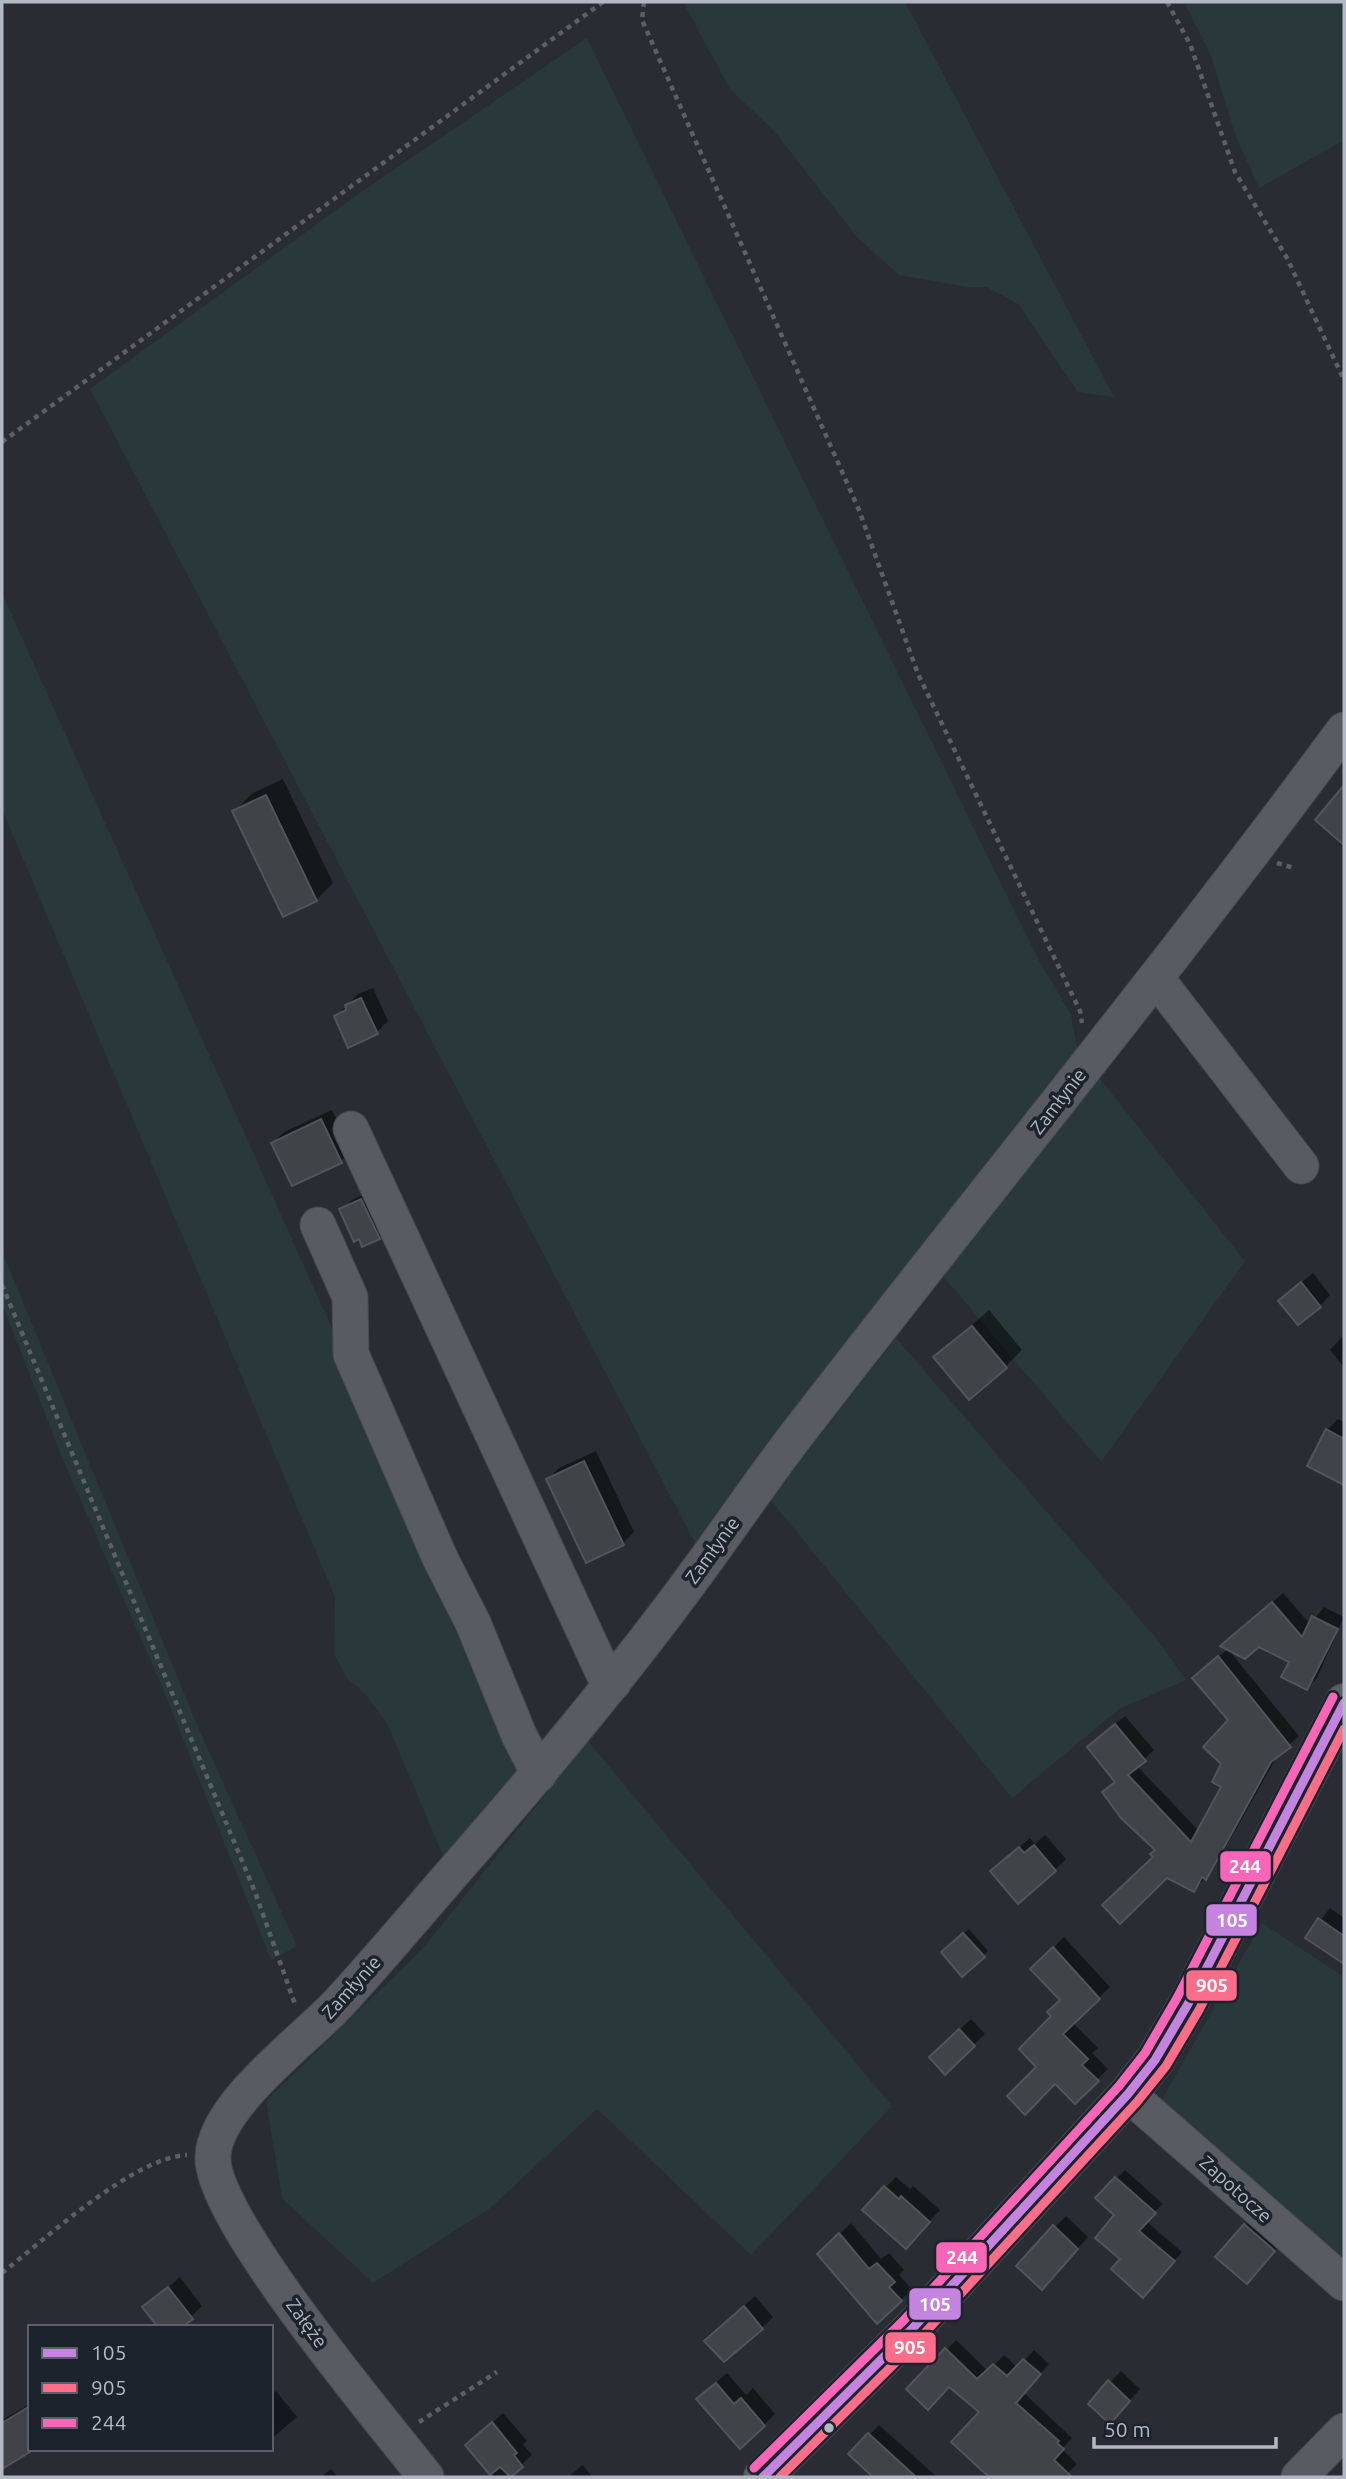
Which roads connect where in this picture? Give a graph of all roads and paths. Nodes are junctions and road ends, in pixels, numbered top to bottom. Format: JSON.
{"nodes":[{"id":1,"x":604,"y":2,"type":"edge"},
{"id":2,"x":644,"y":2,"type":"edge"},
{"id":3,"x":1167,"y":2,"type":"edge"},
{"id":4,"x":1344,"y":380,"type":"edge"},
{"id":5,"x":2,"y":442,"type":"edge"},
{"id":6,"x":1344,"y":730,"type":"edge"},
{"id":7,"x":1156,"y":978,"type":"junction"},
{"id":8,"x":1088,"y":1062,"type":"junction"},
{"id":9,"x":351,"y":1129,"type":"dead end"},
{"id":10,"x":1301,"y":1166,"type":"dead end"},
{"id":11,"x":318,"y":1225,"type":"dead end"},
{"id":12,"x":2,"y":1285,"type":"edge"},
{"id":13,"x":613,"y":1683,"type":"junction"},
{"id":14,"x":1344,"y":1703,"type":"edge"},
{"id":15,"x":539,"y":1774,"type":"junction"},
{"id":16,"x":302,"y":2038,"type":"junction"},
{"id":17,"x":1128,"y":2094,"type":"junction"},
{"id":18,"x":212,"y":2155,"type":"junction"},
{"id":19,"x":2,"y":2273,"type":"edge"},
{"id":20,"x":1344,"y":2283,"type":"edge"},
{"id":21,"x":497,"y":2372,"type":"dead end"},
{"id":22,"x":1344,"y":2431,"type":"edge"},
{"id":23,"x":395,"y":2437,"type":"junction"},
{"id":24,"x":426,"y":2477,"type":"edge"},
{"id":25,"x":763,"y":2477,"type":"edge"},
{"id":26,"x":1298,"y":2477,"type":"edge"}],
"edges":[{"from":1,"to":5,"type":"path"},
{"from":2,"to":8,"type":"path"},
{"from":3,"to":4,"type":"path"},
{"from":6,"to":7,"type":"street","name":"Zamłynie"},
{"from":7,"to":8,"type":"street","name":"Zamłynie"},
{"from":7,"to":10,"type":"street"},
{"from":8,"to":13,"type":"street","name":"Zamłynie"},
{"from":9,"to":13,"type":"street"},
{"from":11,"to":15,"type":"street"},
{"from":12,"to":16,"type":"path"},
{"from":13,"to":15,"type":"street","name":"Zamłynie"},
{"from":14,"to":17,"type":"main road"},
{"from":15,"to":16,"type":"street","name":"Zamłynie"},
{"from":16,"to":18,"type":"street","name":"Zamłynie"},
{"from":17,"to":20,"type":"street","name":"Zapotocze"},
{"from":17,"to":25,"type":"main road"},
{"from":18,"to":19,"type":"path"},
{"from":18,"to":23,"type":"street","name":"Załęże"},
{"from":21,"to":23,"type":"path"},
{"from":22,"to":26,"type":"street"},
{"from":23,"to":24,"type":"street","name":"Załęże"}]}
